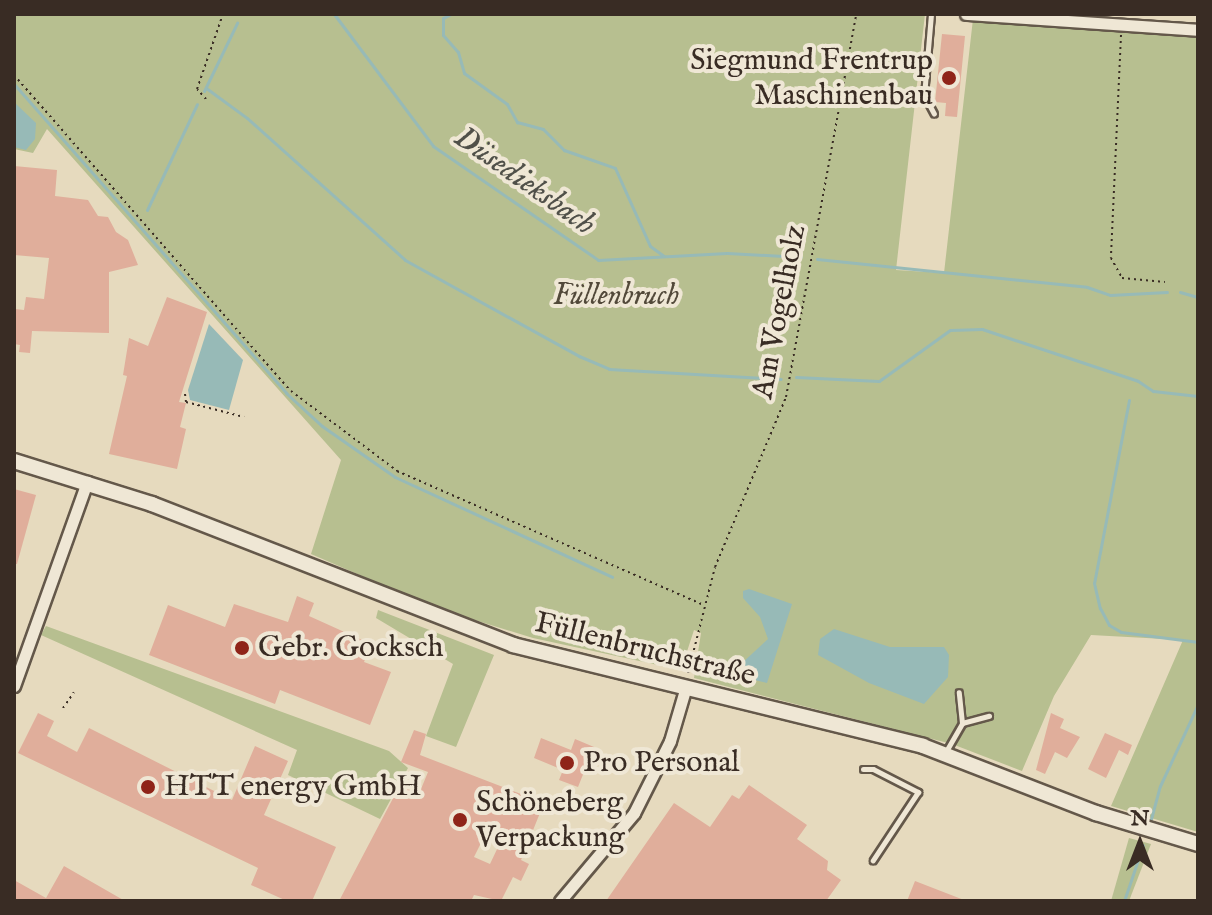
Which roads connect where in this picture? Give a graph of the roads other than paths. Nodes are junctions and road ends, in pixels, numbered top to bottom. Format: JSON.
{"nodes":[{"id":1,"x":931,"y":14,"type":"edge"},
{"id":2,"x":966,"y":14,"type":"edge"},
{"id":3,"x":1024,"y":17,"type":"edge"},
{"id":4,"x":1198,"y":30,"type":"edge"},
{"id":5,"x":934,"y":114,"type":"dead end"},
{"id":6,"x":14,"y":461,"type":"edge"},
{"id":7,"x":87,"y":482,"type":"junction"},
{"id":8,"x":14,"y":686,"type":"edge"},
{"id":9,"x":685,"y":690,"type":"junction"},
{"id":10,"x":959,"y":692,"type":"dead end"},
{"id":11,"x":989,"y":716,"type":"dead end"},
{"id":12,"x":962,"y":723,"type":"junction"},
{"id":13,"x":945,"y":753,"type":"junction"},
{"id":14,"x":863,"y":769,"type":"dead end"},
{"id":15,"x":1198,"y":844,"type":"edge"},
{"id":16,"x":873,"y":860,"type":"dead end"},
{"id":17,"x":560,"y":901,"type":"edge"}],
"edges":[{"from":1,"to":5,"type":"lane"},
{"from":2,"to":3,"type":"street"},
{"from":3,"to":4,"type":"street"},
{"from":6,"to":7,"type":"street","name":"Füllenbruchstraße"},
{"from":7,"to":8,"type":"street"},
{"from":7,"to":9,"type":"street","name":"Füllenbruchstraße"},
{"from":9,"to":13,"type":"street","name":"Füllenbruchstraße"},
{"from":9,"to":17,"type":"street"},
{"from":10,"to":12,"type":"lane"},
{"from":11,"to":12,"type":"lane"},
{"from":12,"to":13,"type":"lane"},
{"from":13,"to":15,"type":"street","name":"Füllenbruchstraße"},
{"from":14,"to":16,"type":"lane"}]}
